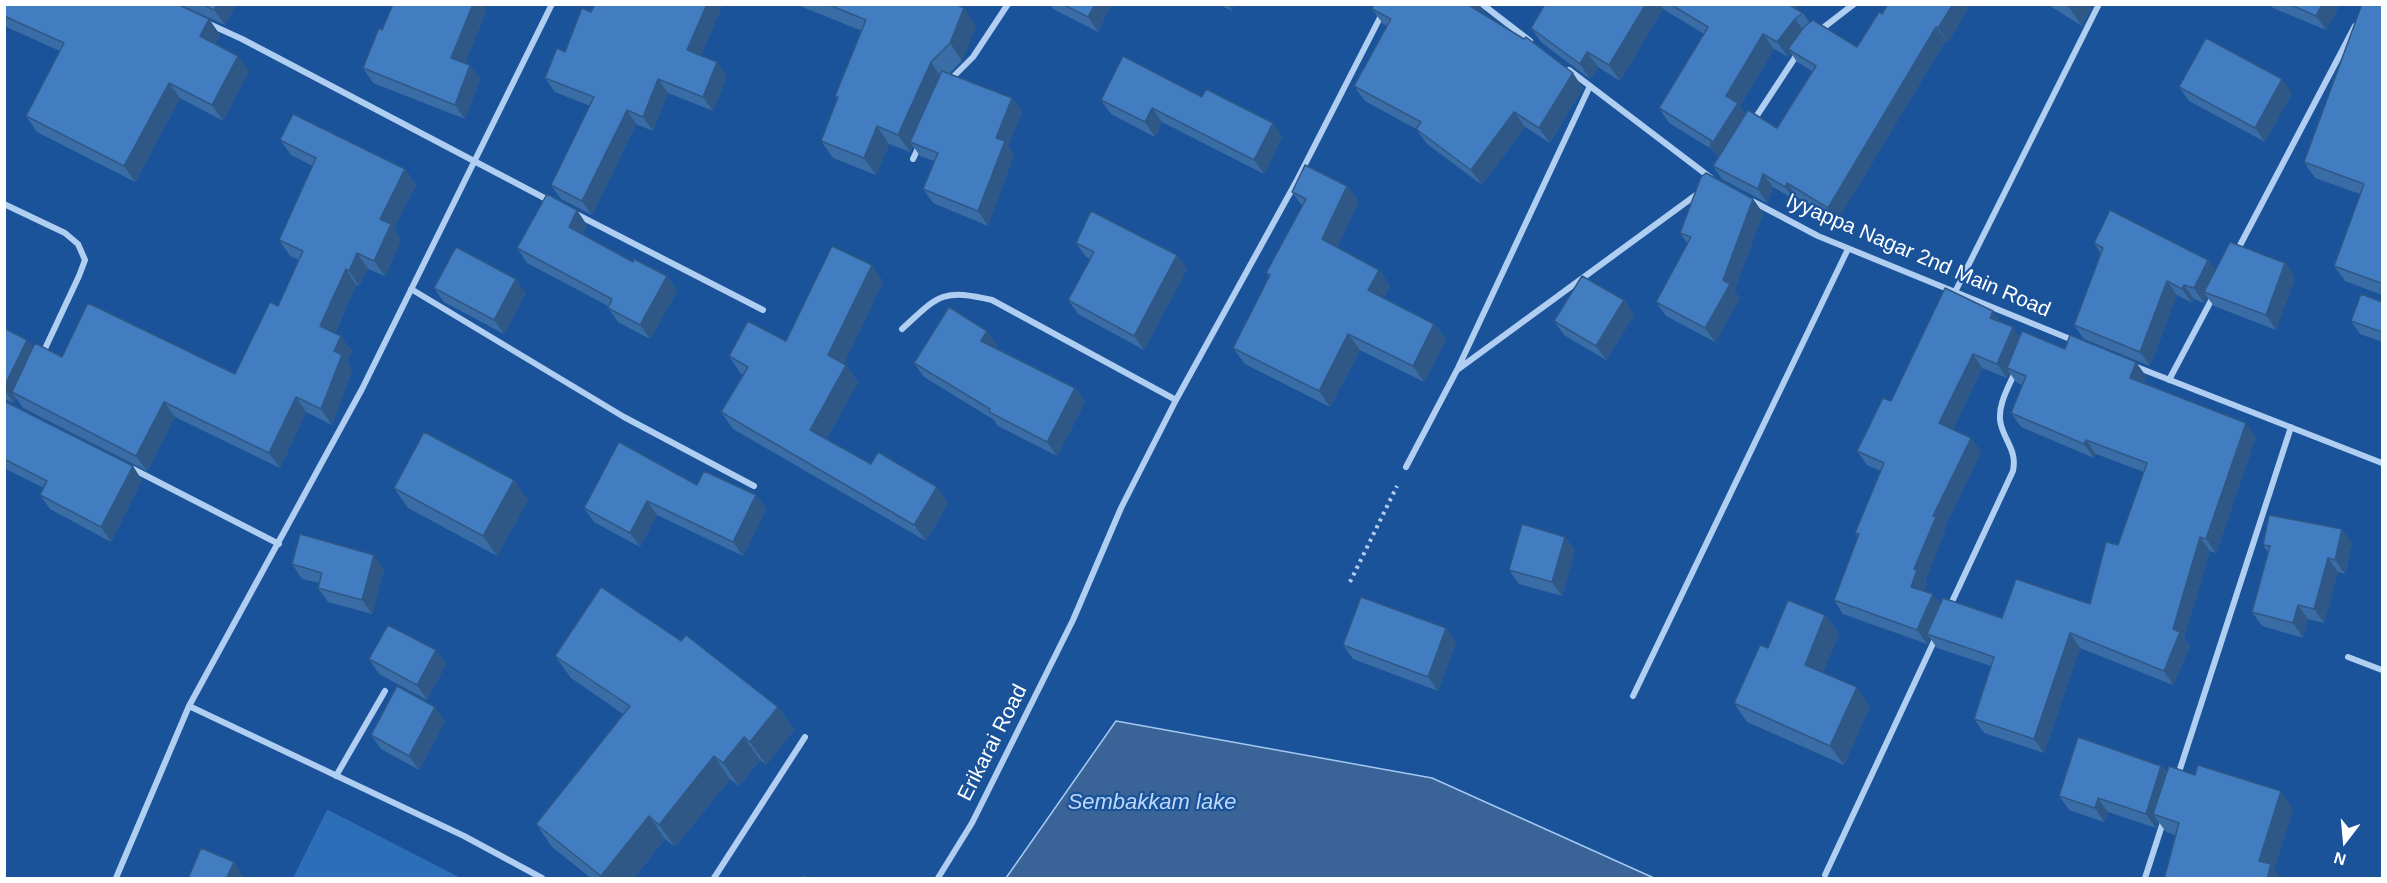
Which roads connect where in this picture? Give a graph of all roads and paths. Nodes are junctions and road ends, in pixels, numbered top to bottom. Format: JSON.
{"nodes":[{"id":1,"x":552,"y":4,"type":"edge"},
{"id":2,"x":1008,"y":4,"type":"edge"},
{"id":3,"x":1386,"y":4,"type":"edge"},
{"id":4,"x":1482,"y":4,"type":"edge"},
{"id":5,"x":1854,"y":4,"type":"edge"},
{"id":6,"x":2099,"y":4,"type":"edge"},
{"id":7,"x":2361,"y":15,"type":"edge"},
{"id":8,"x":203,"y":22,"type":"edge"},
{"id":9,"x":1810,"y":37,"type":"edge"},
{"id":10,"x":1536,"y":45,"type":"edge"},
{"id":11,"x":1803,"y":46,"type":"edge"},
{"id":12,"x":1563,"y":66,"type":"edge"},
{"id":13,"x":1590,"y":86,"type":"junction"},
{"id":14,"x":944,"y":92,"type":"edge"},
{"id":15,"x":1746,"y":131,"type":"edge"},
{"id":16,"x":922,"y":140,"type":"edge"},
{"id":17,"x":914,"y":159,"type":"edge"},
{"id":18,"x":473,"y":161,"type":"junction"},
{"id":19,"x":1721,"y":171,"type":"edge"},
{"id":20,"x":1715,"y":181,"type":"junction"},
{"id":21,"x":1746,"y":198,"type":"edge"},
{"id":22,"x":4,"y":204,"type":"edge"},
{"id":23,"x":556,"y":204,"type":"edge"},
{"id":24,"x":567,"y":209,"type":"edge"},
{"id":25,"x":1848,"y":249,"type":"junction"},
{"id":26,"x":2235,"y":255,"type":"edge"},
{"id":27,"x":2218,"y":286,"type":"edge"},
{"id":28,"x":411,"y":288,"type":"junction"},
{"id":29,"x":1955,"y":292,"type":"junction"},
{"id":30,"x":763,"y":310,"type":"dead end"},
{"id":31,"x":2035,"y":325,"type":"junction"},
{"id":32,"x":902,"y":329,"type":"dead end"},
{"id":33,"x":2031,"y":334,"type":"edge"},
{"id":34,"x":2086,"y":346,"type":"edge"},
{"id":35,"x":40,"y":358,"type":"edge"},
{"id":36,"x":2127,"y":363,"type":"edge"},
{"id":37,"x":2018,"y":364,"type":"edge"},
{"id":38,"x":1457,"y":370,"type":"junction"},
{"id":39,"x":2169,"y":380,"type":"junction"},
{"id":40,"x":1176,"y":400,"type":"junction"},
{"id":41,"x":2291,"y":427,"type":"junction"},
{"id":42,"x":121,"y":463,"type":"edge"},
{"id":43,"x":2382,"y":463,"type":"edge"},
{"id":44,"x":1406,"y":467,"type":"joint"},
{"id":45,"x":754,"y":486,"type":"dead end"},
{"id":46,"x":279,"y":544,"type":"junction"},
{"id":47,"x":1350,"y":582,"type":"dead end"},
{"id":48,"x":1948,"y":609,"type":"edge"},
{"id":49,"x":1939,"y":630,"type":"edge"},
{"id":50,"x":2348,"y":657,"type":"dead end"},
{"id":51,"x":2382,"y":670,"type":"edge"},
{"id":52,"x":385,"y":691,"type":"dead end"},
{"id":53,"x":1633,"y":696,"type":"dead end"},
{"id":54,"x":189,"y":706,"type":"junction"},
{"id":55,"x":805,"y":736,"type":"dead end"},
{"id":56,"x":336,"y":776,"type":"junction"},
{"id":57,"x":2174,"y":788,"type":"edge"},
{"id":58,"x":2167,"y":811,"type":"edge"},
{"id":59,"x":1825,"y":875,"type":"dead end"},
{"id":60,"x":116,"y":879,"type":"edge"},
{"id":61,"x":542,"y":879,"type":"edge"},
{"id":62,"x":714,"y":879,"type":"edge"},
{"id":63,"x":938,"y":879,"type":"edge"},
{"id":64,"x":2145,"y":879,"type":"edge"}],
"edges":[{"from":1,"to":18,"type":"street"},
{"from":2,"to":14,"type":"street"},
{"from":3,"to":40,"type":"street","name":"Erikarai Road"},
{"from":4,"to":10,"type":"street"},
{"from":5,"to":9,"type":"street"},
{"from":6,"to":29,"type":"street"},
{"from":7,"to":26,"type":"street"},
{"from":8,"to":18,"type":"street"},
{"from":11,"to":15,"type":"street"},
{"from":12,"to":13,"type":"street"},
{"from":13,"to":20,"type":"street"},
{"from":13,"to":38,"type":"street"},
{"from":16,"to":17,"type":"street"},
{"from":18,"to":23,"type":"street"},
{"from":18,"to":28,"type":"street"},
{"from":19,"to":20,"type":"street"},
{"from":20,"to":38,"type":"street"},
{"from":21,"to":25,"type":"street","name":"Iyyappa Nagar 2nd Main Road"},
{"from":22,"to":35,"type":"street"},
{"from":24,"to":30,"type":"street"},
{"from":25,"to":29,"type":"street","name":"Iyyappa Nagar 2nd Main Road"},
{"from":25,"to":53,"type":"street"},
{"from":27,"to":39,"type":"street"},
{"from":28,"to":45,"type":"street"},
{"from":28,"to":46,"type":"street"},
{"from":29,"to":31,"type":"street","name":"Iyyappa Nagar 2nd Main Road"},
{"from":31,"to":33,"type":"street"},
{"from":31,"to":34,"type":"street","name":"Iyyappa Nagar 2nd Main Road"},
{"from":32,"to":40,"type":"street"},
{"from":36,"to":39,"type":"street"},
{"from":37,"to":48,"type":"street"},
{"from":38,"to":44,"type":"street"},
{"from":39,"to":41,"type":"street"},
{"from":40,"to":63,"type":"street","name":"Erikarai Road"},
{"from":41,"to":43,"type":"street"},
{"from":41,"to":57,"type":"street"},
{"from":42,"to":46,"type":"street"},
{"from":44,"to":47,"type":"path"},
{"from":46,"to":54,"type":"street"},
{"from":49,"to":59,"type":"street"},
{"from":50,"to":51,"type":"street"},
{"from":52,"to":56,"type":"street"},
{"from":54,"to":56,"type":"street"},
{"from":54,"to":60,"type":"street"},
{"from":55,"to":62,"type":"street"},
{"from":56,"to":61,"type":"street"},
{"from":58,"to":64,"type":"street"}]}
